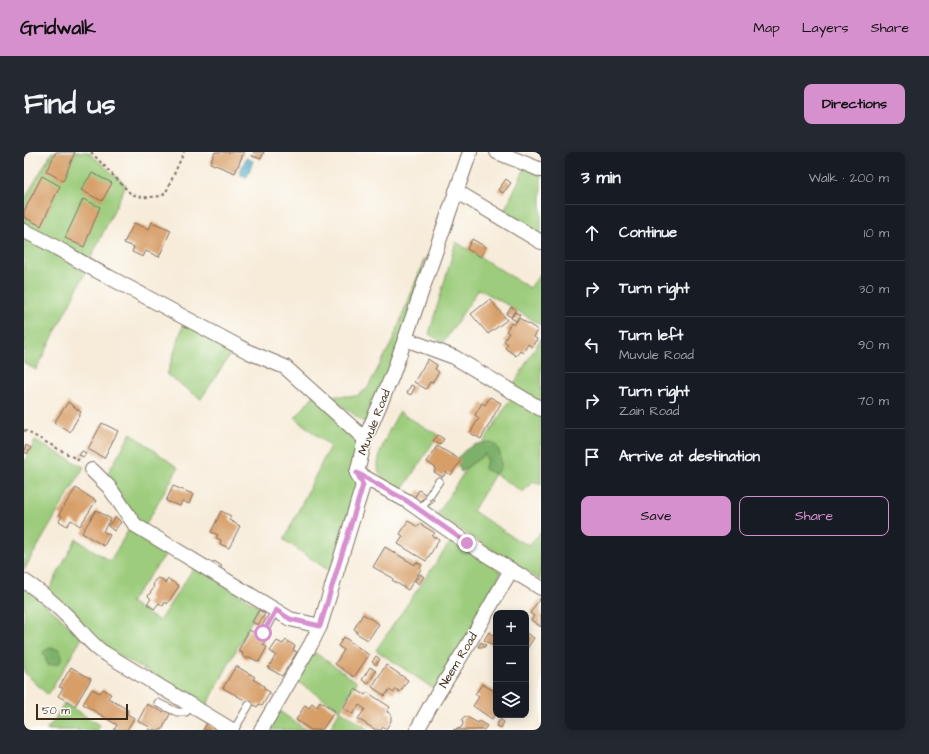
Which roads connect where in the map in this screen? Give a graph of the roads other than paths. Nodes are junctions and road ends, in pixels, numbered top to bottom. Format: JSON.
{"nodes":[{"id":1,"x":470,"y":152,"type":"edge"},
{"id":2,"x":497,"y":152,"type":"edge"},
{"id":3,"x":541,"y":170,"type":"edge"},
{"id":4,"x":456,"y":191,"type":"junction"},
{"id":5,"x":24,"y":231,"type":"edge"},
{"id":6,"x":541,"y":242,"type":"edge"},
{"id":7,"x":405,"y":339,"type":"junction"},
{"id":8,"x":541,"y":409,"type":"edge"},
{"id":9,"x":365,"y":439,"type":"junction"},
{"id":10,"x":92,"y":470,"type":"road end"},
{"id":11,"x":357,"y":473,"type":"junction"},
{"id":12,"x":439,"y":481,"type":"dead end"},
{"id":13,"x":425,"y":503,"type":"junction"},
{"id":14,"x":511,"y":570,"type":"junction"},
{"id":15,"x":24,"y":581,"type":"edge"},
{"id":16,"x":541,"y":588,"type":"edge"},
{"id":17,"x":276,"y":610,"type":"junction"},
{"id":18,"x":320,"y":626,"type":"junction"},
{"id":19,"x":263,"y":633,"type":"dead end"},
{"id":20,"x":158,"y":703,"type":"dead end"},
{"id":21,"x":249,"y":705,"type":"dead end"},
{"id":22,"x":191,"y":706,"type":"junction"},
{"id":23,"x":233,"y":730,"type":"edge"},
{"id":24,"x":261,"y":730,"type":"edge"},
{"id":25,"x":417,"y":730,"type":"edge"}],
"edges":[{"from":1,"to":4,"type":"street","name":"Muvule Road"},
{"from":2,"to":3,"type":"street"},
{"from":4,"to":6,"type":"street"},
{"from":4,"to":7,"type":"street","name":"Muvule Road"},
{"from":5,"to":9,"type":"street"},
{"from":7,"to":8,"type":"street"},
{"from":7,"to":9,"type":"street","name":"Muvule Road"},
{"from":9,"to":11,"type":"street","name":"Muvule Road"},
{"from":10,"to":17,"type":"street"},
{"from":11,"to":13,"type":"street"},
{"from":11,"to":18,"type":"street","name":"Muvule Road"},
{"from":12,"to":13,"type":"lane"},
{"from":13,"to":14,"type":"street"},
{"from":14,"to":16,"type":"street"},
{"from":14,"to":25,"type":"street","name":"Neem Road"},
{"from":15,"to":22,"type":"street"},
{"from":17,"to":18,"type":"street"},
{"from":17,"to":19,"type":"lane"},
{"from":18,"to":24,"type":"street","name":"Muvule Road"},
{"from":20,"to":22,"type":"lane"},
{"from":21,"to":23,"type":"lane"},
{"from":22,"to":23,"type":"street"}]}
